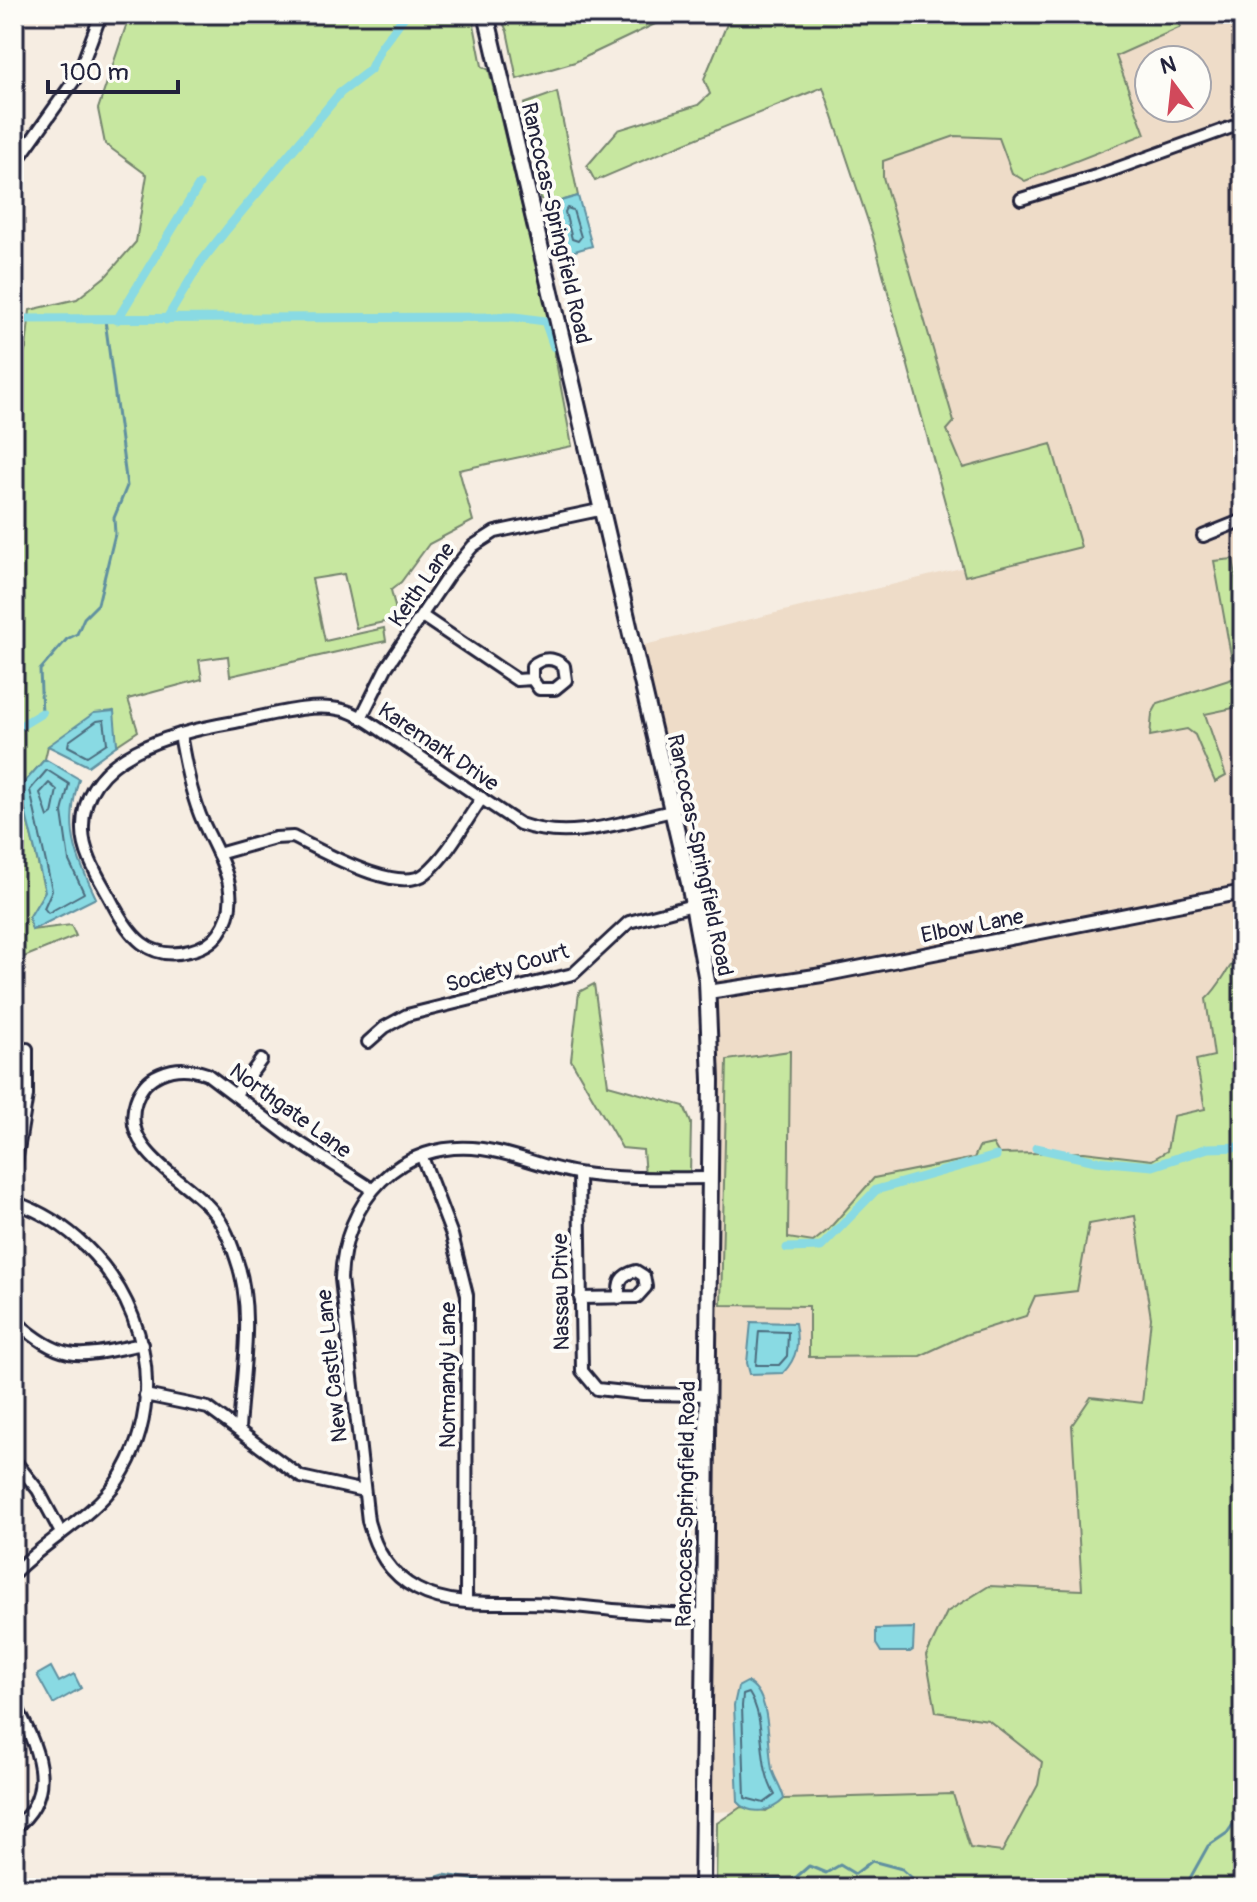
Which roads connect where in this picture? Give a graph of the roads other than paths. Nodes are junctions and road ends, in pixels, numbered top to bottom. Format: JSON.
{"nodes":[{"id":1,"x":101,"y":14,"type":"edge"},
{"id":2,"x":486,"y":14,"type":"edge"},
{"id":3,"x":1243,"y":123,"type":"edge"},
{"id":4,"x":14,"y":165,"type":"edge"},
{"id":5,"x":1021,"y":199,"type":"dead end"},
{"id":6,"x":599,"y":510,"type":"junction"},
{"id":7,"x":1243,"y":520,"type":"edge"},
{"id":8,"x":1203,"y":536,"type":"dead end"},
{"id":9,"x":422,"y":616,"type":"junction"},
{"id":10,"x":532,"y":679,"type":"dead end"},
{"id":11,"x":361,"y":718,"type":"junction"},
{"id":12,"x":180,"y":734,"type":"junction"},
{"id":13,"x":482,"y":798,"type":"junction"},
{"id":14,"x":672,"y":811,"type":"junction"},
{"id":15,"x":218,"y":854,"type":"junction"},
{"id":16,"x":1243,"y":892,"type":"edge"},
{"id":17,"x":693,"y":905,"type":"junction"},
{"id":18,"x":708,"y":992,"type":"junction"},
{"id":19,"x":368,"y":1042,"type":"dead end"},
{"id":20,"x":27,"y":1049,"type":"dead end"},
{"id":21,"x":261,"y":1060,"type":"dead end"},
{"id":22,"x":14,"y":1092,"type":"edge"},
{"id":23,"x":236,"y":1094,"type":"junction"},
{"id":24,"x":27,"y":1095,"type":"junction"},
{"id":25,"x":422,"y":1157,"type":"junction"},
{"id":26,"x":579,"y":1174,"type":"junction"},
{"id":27,"x":14,"y":1175,"type":"edge"},
{"id":28,"x":710,"y":1178,"type":"junction"},
{"id":29,"x":372,"y":1189,"type":"junction"},
{"id":30,"x":14,"y":1202,"type":"edge"},
{"id":31,"x":580,"y":1298,"type":"junction"},
{"id":32,"x":619,"y":1298,"type":"dead end"},
{"id":33,"x":14,"y":1320,"type":"edge"},
{"id":34,"x":142,"y":1344,"type":"junction"},
{"id":35,"x":145,"y":1395,"type":"junction"},
{"id":36,"x":708,"y":1395,"type":"junction"},
{"id":37,"x":239,"y":1429,"type":"junction"},
{"id":38,"x":14,"y":1460,"type":"edge"},
{"id":39,"x":364,"y":1491,"type":"junction"},
{"id":40,"x":60,"y":1531,"type":"junction"},
{"id":41,"x":14,"y":1573,"type":"edge"},
{"id":42,"x":466,"y":1601,"type":"junction"},
{"id":43,"x":705,"y":1614,"type":"junction"},
{"id":44,"x":14,"y":1702,"type":"edge"},
{"id":45,"x":14,"y":1828,"type":"edge"},
{"id":46,"x":702,"y":1888,"type":"edge"}],
"edges":[{"from":1,"to":4,"type":"street"},
{"from":2,"to":6,"type":"main road","name":"Rancocas-Springfield Road"},
{"from":3,"to":5,"type":"street"},
{"from":6,"to":9,"type":"street","name":"Keith Lane"},
{"from":6,"to":14,"type":"main road","name":"Rancocas-Springfield Road"},
{"from":7,"to":8,"type":"street"},
{"from":9,"to":10,"type":"street"},
{"from":9,"to":11,"type":"street","name":"Keith Lane"},
{"from":11,"to":12,"type":"street","name":"Karemark Drive"},
{"from":11,"to":13,"type":"street","name":"Karemark Drive"},
{"from":12,"to":15,"type":"street","name":"Karemark Drive"},
{"from":12,"to":15,"type":"street","name":"Karemark Drive"},
{"from":13,"to":14,"type":"street","name":"Karemark Drive"},
{"from":13,"to":15,"type":"street"},
{"from":14,"to":17,"type":"main road","name":"Rancocas-Springfield Road"},
{"from":16,"to":18,"type":"street","name":"Elbow Lane"},
{"from":17,"to":18,"type":"main road","name":"Rancocas-Springfield Road"},
{"from":17,"to":19,"type":"street","name":"Society Court"},
{"from":18,"to":28,"type":"main road","name":"Rancocas-Springfield Road"},
{"from":20,"to":24,"type":"street"},
{"from":21,"to":23,"type":"street"},
{"from":22,"to":24,"type":"street"},
{"from":23,"to":29,"type":"street","name":"Northgate Lane"},
{"from":23,"to":37,"type":"street","name":"Northgate Lane"},
{"from":24,"to":27,"type":"street"},
{"from":25,"to":26,"type":"street","name":"New Castle Lane"},
{"from":25,"to":29,"type":"street","name":"New Castle Lane"},
{"from":25,"to":42,"type":"street","name":"Normandy Lane"},
{"from":26,"to":28,"type":"street","name":"New Castle Lane"},
{"from":26,"to":31,"type":"street","name":"Nassau Drive"},
{"from":28,"to":36,"type":"main road","name":"Rancocas-Springfield Road"},
{"from":29,"to":39,"type":"street","name":"New Castle Lane"},
{"from":30,"to":34,"type":"street"},
{"from":31,"to":32,"type":"street"},
{"from":31,"to":36,"type":"street","name":"Nassau Drive"},
{"from":33,"to":34,"type":"street"},
{"from":34,"to":35,"type":"street"},
{"from":35,"to":37,"type":"street"},
{"from":35,"to":40,"type":"street"},
{"from":36,"to":43,"type":"main road","name":"Rancocas-Springfield Road"},
{"from":37,"to":39,"type":"street"},
{"from":38,"to":40,"type":"street"},
{"from":39,"to":42,"type":"street","name":"New Castle Lane"},
{"from":40,"to":41,"type":"street"},
{"from":42,"to":43,"type":"street","name":"New Castle Lane"},
{"from":43,"to":46,"type":"main road","name":"Rancocas-Springfield Road"},
{"from":44,"to":45,"type":"street"}]}
